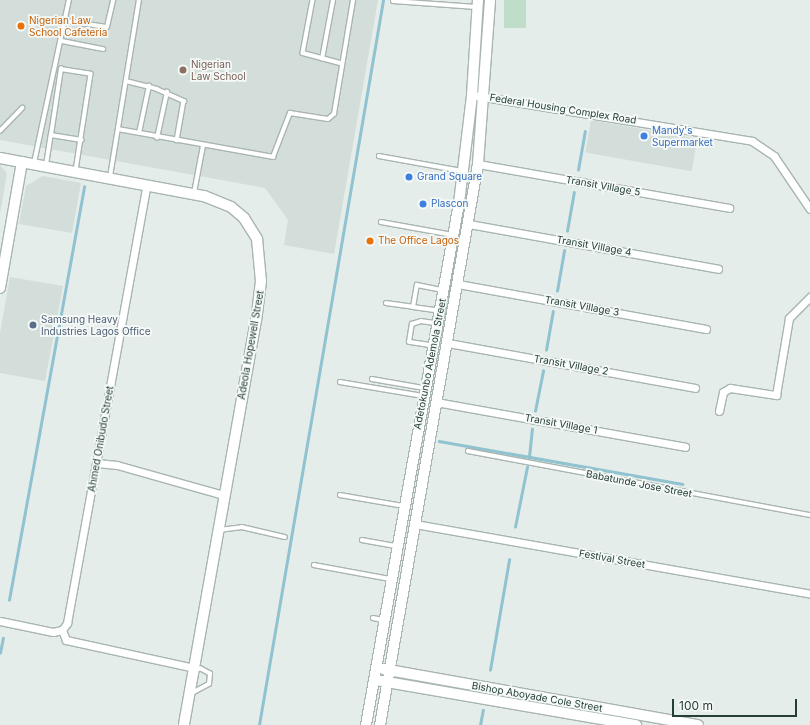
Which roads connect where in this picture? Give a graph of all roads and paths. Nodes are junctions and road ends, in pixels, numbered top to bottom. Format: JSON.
{"nodes":[{"id":1,"x":69,"y":0,"type":"edge"},
{"id":2,"x":113,"y":0,"type":"edge"},
{"id":3,"x":139,"y":0,"type":"edge"},
{"id":4,"x":313,"y":0,"type":"edge"},
{"id":5,"x":333,"y":0,"type":"edge"},
{"id":6,"x":353,"y":0,"type":"edge"},
{"id":7,"x":490,"y":0,"type":"edge"},
{"id":8,"x":393,"y":1,"type":"edge"},
{"id":9,"x":478,"y":3,"type":"edge"},
{"id":10,"x":66,"y":21,"type":"junction"},
{"id":11,"x":62,"y":41,"type":"junction"},
{"id":12,"x":103,"y":49,"type":"dead end"},
{"id":13,"x":322,"y":59,"type":"junction"},
{"id":14,"x":341,"y":63,"type":"junction"},
{"id":15,"x":126,"y":81,"type":"junction"},
{"id":16,"x":149,"y":86,"type":"junction"},
{"id":17,"x":167,"y":92,"type":"junction"},
{"id":18,"x":472,"y":95,"type":"junction"},
{"id":19,"x":485,"y":96,"type":"junction"},
{"id":20,"x":22,"y":108,"type":"dead end"},
{"id":21,"x":118,"y":129,"type":"junction"},
{"id":22,"x":0,"y":131,"type":"edge"},
{"id":23,"x":139,"y":133,"type":"junction"},
{"id":24,"x":51,"y":135,"type":"junction"},
{"id":25,"x":157,"y":138,"type":"junction"},
{"id":26,"x":82,"y":140,"type":"junction"},
{"id":27,"x":178,"y":140,"type":"junction"},
{"id":28,"x":202,"y":146,"type":"junction"},
{"id":29,"x":379,"y":156,"type":"dead end"},
{"id":30,"x":0,"y":158,"type":"edge"},
{"id":31,"x":22,"y":162,"type":"junction"},
{"id":32,"x":34,"y":164,"type":"junction"},
{"id":33,"x":478,"y":164,"type":"junction"},
{"id":34,"x":45,"y":166,"type":"junction"},
{"id":35,"x":76,"y":171,"type":"junction"},
{"id":36,"x":463,"y":171,"type":"junction"},
{"id":37,"x":110,"y":177,"type":"junction"},
{"id":38,"x":147,"y":184,"type":"junction"},
{"id":39,"x":194,"y":193,"type":"junction"},
{"id":40,"x":729,"y":208,"type":"dead end"},
{"id":41,"x":810,"y":209,"type":"edge"},
{"id":42,"x":381,"y":222,"type":"dead end"},
{"id":43,"x":469,"y":224,"type":"junction"},
{"id":44,"x":454,"y":236,"type":"junction"},
{"id":45,"x":718,"y":268,"type":"dead end"},
{"id":46,"x":458,"y":284,"type":"junction"},
{"id":47,"x":0,"y":288,"type":"edge"},
{"id":48,"x":444,"y":290,"type":"junction"},
{"id":49,"x":810,"y":297,"type":"edge"},
{"id":50,"x":386,"y":303,"type":"dead end"},
{"id":51,"x":413,"y":307,"type":"junction"},
{"id":52,"x":440,"y":311,"type":"junction"},
{"id":53,"x":437,"y":323,"type":"junction"},
{"id":54,"x":706,"y":329,"type":"dead end"},
{"id":55,"x":448,"y":343,"type":"junction"},
{"id":56,"x":433,"y":346,"type":"junction"},
{"id":57,"x":372,"y":379,"type":"dead end"},
{"id":58,"x":340,"y":382,"type":"dead end"},
{"id":59,"x":695,"y":388,"type":"dead end"},
{"id":60,"x":424,"y":392,"type":"junction"},
{"id":61,"x":436,"y":402,"type":"junction"},
{"id":62,"x":719,"y":411,"type":"dead end"},
{"id":63,"x":685,"y":447,"type":"dead end"},
{"id":64,"x":468,"y":450,"type":"dead end"},
{"id":65,"x":97,"y":464,"type":"junction"},
{"id":66,"x":224,"y":495,"type":"junction"},
{"id":67,"x":340,"y":495,"type":"dead end"},
{"id":68,"x":404,"y":506,"type":"junction"},
{"id":69,"x":810,"y":515,"type":"edge"},
{"id":70,"x":415,"y":524,"type":"junction"},
{"id":71,"x":218,"y":530,"type":"junction"},
{"id":72,"x":285,"y":537,"type":"dead end"},
{"id":73,"x":362,"y":540,"type":"dead end"},
{"id":74,"x":397,"y":546,"type":"junction"},
{"id":75,"x":314,"y":566,"type":"dead end"},
{"id":76,"x":391,"y":579,"type":"junction"},
{"id":77,"x":810,"y":594,"type":"edge"},
{"id":78,"x":373,"y":618,"type":"dead end"},
{"id":79,"x":384,"y":620,"type":"junction"},
{"id":80,"x":0,"y":621,"type":"edge"},
{"id":81,"x":62,"y":630,"type":"junction"},
{"id":82,"x":375,"y":668,"type":"junction"},
{"id":83,"x":194,"y":670,"type":"junction"},
{"id":84,"x":389,"y":670,"type":"junction"},
{"id":85,"x":373,"y":680,"type":"junction"},
{"id":86,"x":387,"y":682,"type":"junction"},
{"id":87,"x":189,"y":695,"type":"junction"},
{"id":88,"x":184,"y":725,"type":"edge"},
{"id":89,"x":366,"y":725,"type":"edge"},
{"id":90,"x":380,"y":725,"type":"edge"},
{"id":91,"x":636,"y":725,"type":"edge"},
{"id":92,"x":698,"y":725,"type":"edge"}],
"edges":[{"from":1,"to":10,"type":"lane"},
{"from":2,"to":10,"type":"lane"},
{"from":3,"to":15,"type":"lane"},
{"from":4,"to":13,"type":"lane"},
{"from":5,"to":13,"type":"lane"},
{"from":6,"to":14,"type":"lane"},
{"from":7,"to":19,"type":"street","name":"Adetokunbo Ademola Street"},
{"from":8,"to":9,"type":"lane"},
{"from":9,"to":18,"type":"street","name":"Adetokunbo Ademola Street"},
{"from":10,"to":11,"type":"lane"},
{"from":11,"to":12,"type":"lane"},
{"from":11,"to":32,"type":"lane"},
{"from":13,"to":14,"type":"lane"},
{"from":14,"to":28,"type":"lane"},
{"from":15,"to":16,"type":"lane"},
{"from":15,"to":21,"type":"lane"},
{"from":16,"to":17,"type":"lane"},
{"from":16,"to":23,"type":"lane"},
{"from":17,"to":25,"type":"lane"},
{"from":17,"to":27,"type":"lane"},
{"from":18,"to":19,"type":"street","name":"Federal Housing Complex Road"},
{"from":18,"to":36,"type":"street","name":"Adetokunbo Ademola Street"},
{"from":19,"to":33,"type":"street","name":"Adetokunbo Ademola Street"},
{"from":19,"to":41,"type":"street","name":"Federal Housing Complex Road"},
{"from":20,"to":22,"type":"lane"},
{"from":21,"to":23,"type":"lane"},
{"from":21,"to":37,"type":"lane"},
{"from":23,"to":25,"type":"lane"},
{"from":24,"to":26,"type":"lane"},
{"from":24,"to":26,"type":"lane"},
{"from":24,"to":34,"type":"lane"},
{"from":25,"to":27,"type":"lane"},
{"from":26,"to":35,"type":"lane"},
{"from":27,"to":28,"type":"lane"},
{"from":28,"to":39,"type":"lane"},
{"from":29,"to":36,"type":"lane"},
{"from":30,"to":31,"type":"street","name":"Adeola Hopewell Street"},
{"from":31,"to":32,"type":"street","name":"Adeola Hopewell Street"},
{"from":31,"to":47,"type":"street"},
{"from":32,"to":34,"type":"street","name":"Adeola Hopewell Street"},
{"from":33,"to":40,"type":"street","name":"Transit Village 5"},
{"from":33,"to":43,"type":"street","name":"Adetokunbo Ademola Street"},
{"from":34,"to":35,"type":"street","name":"Adeola Hopewell Street"},
{"from":35,"to":37,"type":"street","name":"Adeola Hopewell Street"},
{"from":36,"to":44,"type":"street","name":"Adetokunbo Ademola Street"},
{"from":37,"to":38,"type":"street","name":"Adeola Hopewell Street"},
{"from":38,"to":39,"type":"street","name":"Adeola Hopewell Street"},
{"from":38,"to":65,"type":"street","name":"Ahmed Onibudo Street"},
{"from":39,"to":66,"type":"street","name":"Adeola Hopewell Street"},
{"from":42,"to":44,"type":"lane"},
{"from":43,"to":45,"type":"street","name":"Transit Village 4"},
{"from":43,"to":46,"type":"street","name":"Adetokunbo Ademola Street"},
{"from":44,"to":48,"type":"street","name":"Adetokunbo Ademola Street"},
{"from":46,"to":54,"type":"street","name":"Transit Village 3"},
{"from":46,"to":55,"type":"street","name":"Adetokunbo Ademola Street"},
{"from":48,"to":51,"type":"lane"},
{"from":48,"to":52,"type":"street","name":"Adetokunbo Ademola Street"},
{"from":49,"to":62,"type":"street"},
{"from":50,"to":51,"type":"lane"},
{"from":51,"to":52,"type":"lane"},
{"from":52,"to":53,"type":"street","name":"Adetokunbo Ademola Street"},
{"from":53,"to":56,"type":"street","name":"Adetokunbo Ademola Street"},
{"from":53,"to":56,"type":"lane"},
{"from":55,"to":59,"type":"street","name":"Transit Village 2"},
{"from":55,"to":61,"type":"street","name":"Adetokunbo Ademola Street"},
{"from":56,"to":60,"type":"street","name":"Adetokunbo Ademola Street"},
{"from":57,"to":60,"type":"lane"},
{"from":58,"to":60,"type":"lane"},
{"from":60,"to":68,"type":"street","name":"Adetokunbo Ademola Street"},
{"from":61,"to":63,"type":"street","name":"Transit Village 1"},
{"from":61,"to":70,"type":"street","name":"Adetokunbo Ademola Street"},
{"from":64,"to":69,"type":"lane","name":"Babatunde Jose Street"},
{"from":65,"to":66,"type":"street"},
{"from":65,"to":81,"type":"street","name":"Ahmed Onibudo Street"},
{"from":66,"to":71,"type":"street","name":"Adeola Hopewell Street"},
{"from":67,"to":68,"type":"lane"},
{"from":68,"to":74,"type":"street","name":"Adetokunbo Ademola Street"},
{"from":70,"to":77,"type":"street","name":"Festival Street"},
{"from":70,"to":84,"type":"street","name":"Adetokunbo Ademola Street"},
{"from":71,"to":72,"type":"lane"},
{"from":71,"to":83,"type":"street","name":"Adeola Hopewell Street"},
{"from":73,"to":74,"type":"lane"},
{"from":74,"to":76,"type":"street","name":"Adetokunbo Ademola Street"},
{"from":75,"to":76,"type":"lane"},
{"from":76,"to":79,"type":"street","name":"Adetokunbo Ademola Street"},
{"from":78,"to":79,"type":"lane"},
{"from":79,"to":82,"type":"street","name":"Adetokunbo Ademola Street"},
{"from":80,"to":81,"type":"street"},
{"from":81,"to":83,"type":"street"},
{"from":82,"to":84,"type":"street","name":"Bishop Aboyade Cole Street"},
{"from":82,"to":85,"type":"street","name":"Adetokunbo Ademola Street"},
{"from":83,"to":87,"type":"street","name":"Adeola Hopewell Street"},
{"from":83,"to":87,"type":"lane"},
{"from":84,"to":86,"type":"street","name":"Adetokunbo Ademola Street"},
{"from":84,"to":92,"type":"street","name":"Bishop Aboyade Cole Street"},
{"from":85,"to":86,"type":"street","name":"Bishop Aboyade Cole Street"},
{"from":85,"to":89,"type":"street","name":"Adetokunbo Ademola Street"},
{"from":86,"to":90,"type":"street","name":"Adetokunbo Ademola Street"},
{"from":86,"to":91,"type":"street","name":"Bishop Aboyade Cole Street"},
{"from":87,"to":88,"type":"street","name":"Adeola Hopewell Street"}]}
